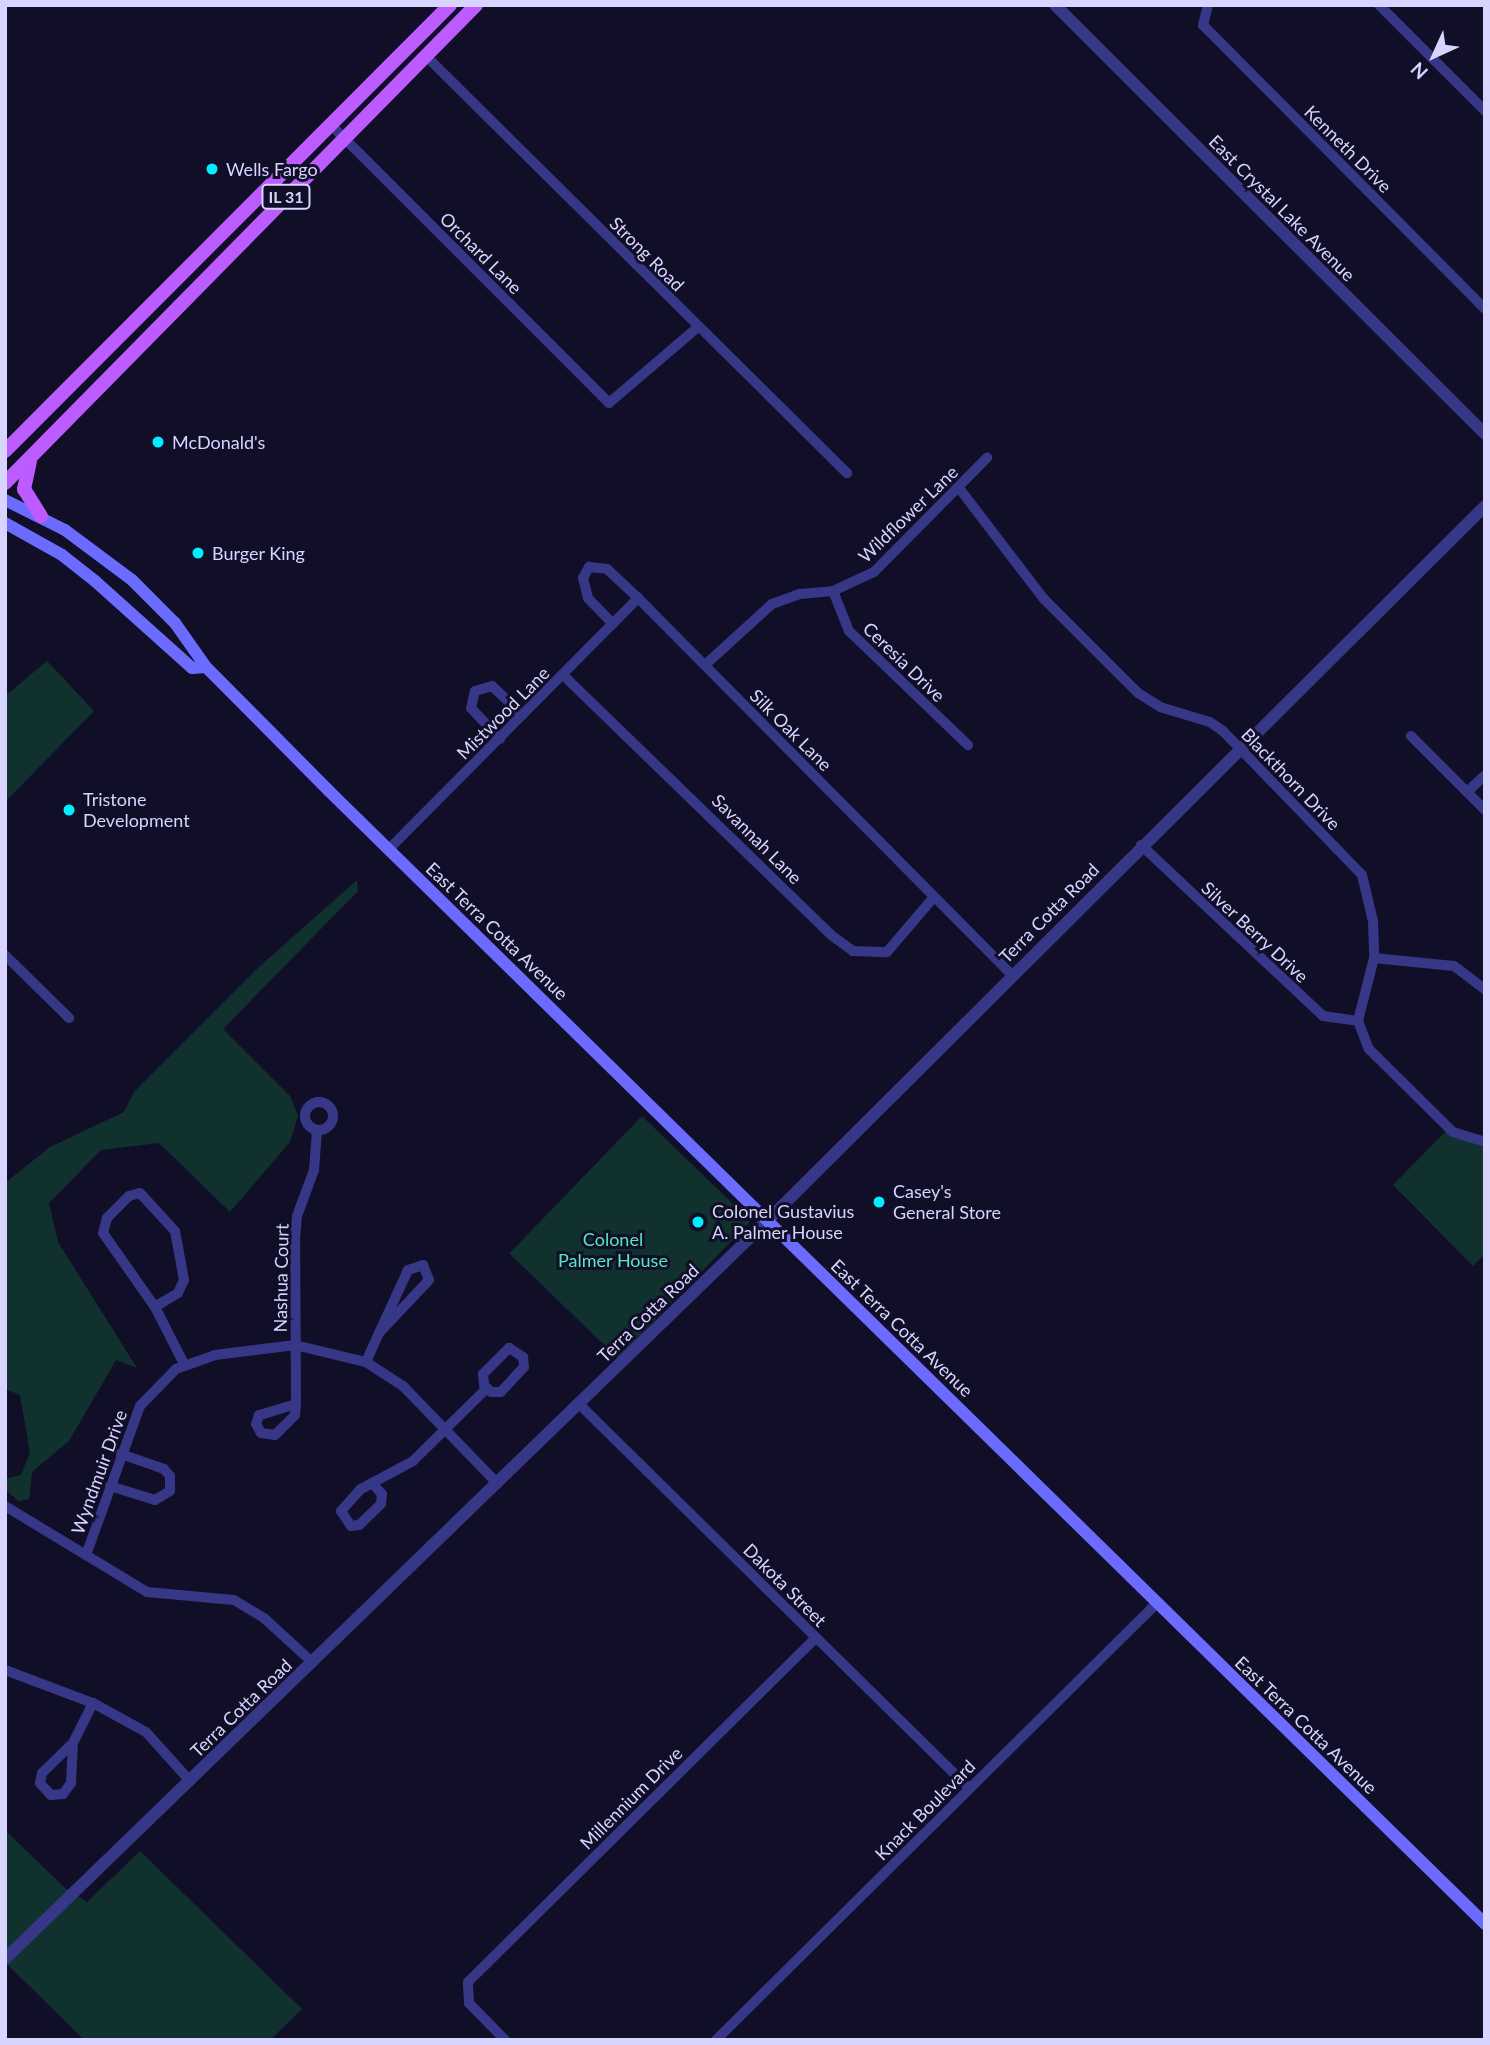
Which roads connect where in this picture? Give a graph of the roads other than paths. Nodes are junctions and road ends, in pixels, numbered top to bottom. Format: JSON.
{"nodes":[{"id":1,"x":450,"y":5,"type":"edge"},
{"id":2,"x":476,"y":5,"type":"edge"},
{"id":3,"x":1055,"y":5,"type":"edge"},
{"id":4,"x":1208,"y":5,"type":"edge"},
{"id":5,"x":1379,"y":5,"type":"edge"},
{"id":6,"x":426,"y":56,"type":"junction"},
{"id":7,"x":1485,"y":111,"type":"edge"},
{"id":8,"x":331,"y":125,"type":"junction"},
{"id":9,"x":345,"y":139,"type":"junction"},
{"id":10,"x":1485,"y":309,"type":"edge"},
{"id":11,"x":698,"y":327,"type":"junction"},
{"id":12,"x":1485,"y":434,"type":"edge"},
{"id":13,"x":5,"y":451,"type":"edge"},
{"id":14,"x":32,"y":455,"type":"junction"},
{"id":15,"x":987,"y":458,"type":"dead end"},
{"id":16,"x":846,"y":473,"type":"dead end"},
{"id":17,"x":5,"y":483,"type":"edge"},
{"id":18,"x":959,"y":488,"type":"junction"},
{"id":19,"x":5,"y":500,"type":"edge"},
{"id":20,"x":1485,"y":506,"type":"edge"},
{"id":21,"x":41,"y":516,"type":"junction"},
{"id":22,"x":5,"y":523,"type":"edge"},
{"id":23,"x":833,"y":591,"type":"junction"},
{"id":24,"x":638,"y":598,"type":"junction"},
{"id":25,"x":613,"y":624,"type":"junction"},
{"id":26,"x":705,"y":665,"type":"junction"},
{"id":27,"x":206,"y":667,"type":"junction"},
{"id":28,"x":563,"y":675,"type":"junction"},
{"id":29,"x":523,"y":715,"type":"junction"},
{"id":30,"x":1411,"y":736,"type":"dead end"},
{"id":31,"x":499,"y":739,"type":"junction"},
{"id":32,"x":968,"y":744,"type":"dead end"},
{"id":33,"x":1239,"y":747,"type":"junction"},
{"id":34,"x":1485,"y":775,"type":"edge"},
{"id":35,"x":1467,"y":792,"type":"junction"},
{"id":36,"x":1485,"y":810,"type":"edge"},
{"id":37,"x":1141,"y":845,"type":"junction"},
{"id":38,"x":389,"y":849,"type":"junction"},
{"id":39,"x":933,"y":897,"type":"junction"},
{"id":40,"x":5,"y":955,"type":"edge"},
{"id":41,"x":1374,"y":958,"type":"junction"},
{"id":42,"x":1012,"y":975,"type":"junction"},
{"id":43,"x":1485,"y":989,"type":"edge"},
{"id":44,"x":69,"y":1018,"type":"dead end"},
{"id":45,"x":1359,"y":1021,"type":"junction"},
{"id":46,"x":317,"y":1130,"type":"dead end"},
{"id":47,"x":1485,"y":1142,"type":"edge"},
{"id":48,"x":767,"y":1221,"type":"junction"},
{"id":49,"x":155,"y":1307,"type":"junction"},
{"id":50,"x":379,"y":1333,"type":"junction"},
{"id":51,"x":295,"y":1345,"type":"junction"},
{"id":52,"x":366,"y":1362,"type":"junction"},
{"id":53,"x":184,"y":1364,"type":"junction"},
{"id":54,"x":486,"y":1388,"type":"junction"},
{"id":55,"x":296,"y":1404,"type":"dead end"},
{"id":56,"x":579,"y":1404,"type":"junction"},
{"id":57,"x":443,"y":1430,"type":"junction"},
{"id":58,"x":121,"y":1454,"type":"junction"},
{"id":59,"x":372,"y":1483,"type":"junction"},
{"id":60,"x":498,"y":1484,"type":"junction"},
{"id":61,"x":110,"y":1486,"type":"junction"},
{"id":62,"x":5,"y":1506,"type":"edge"},
{"id":63,"x":86,"y":1555,"type":"junction"},
{"id":64,"x":1157,"y":1603,"type":"junction"},
{"id":65,"x":816,"y":1637,"type":"junction"},
{"id":66,"x":312,"y":1662,"type":"junction"},
{"id":67,"x":5,"y":1670,"type":"edge"},
{"id":68,"x":93,"y":1703,"type":"junction"},
{"id":69,"x":73,"y":1743,"type":"junction"},
{"id":70,"x":190,"y":1781,"type":"junction"},
{"id":71,"x":969,"y":1788,"type":"junction"},
{"id":72,"x":1485,"y":1924,"type":"edge"},
{"id":73,"x":5,"y":1959,"type":"edge"},
{"id":74,"x":505,"y":2040,"type":"edge"},
{"id":75,"x":716,"y":2040,"type":"edge"}],
"edges":[{"from":1,"to":8,"type":"main road","number":"IL 31"},
{"from":2,"to":6,"type":"main road","number":"IL 31"},
{"from":3,"to":12,"type":"street","name":"East Crystal Lake Avenue"},
{"from":4,"to":10,"type":"street","name":"Kenneth Drive"},
{"from":5,"to":7,"type":"street"},
{"from":6,"to":9,"type":"main road","number":"IL 31"},
{"from":6,"to":11,"type":"street","name":"Strong Road"},
{"from":8,"to":9,"type":"street","name":"Orchard Lane"},
{"from":8,"to":13,"type":"main road","number":"IL 31"},
{"from":9,"to":11,"type":"street","name":"Orchard Lane"},
{"from":9,"to":14,"type":"main road","number":"IL 31"},
{"from":11,"to":16,"type":"street","name":"Strong Road"},
{"from":14,"to":17,"type":"main road","number":"IL 31"},
{"from":14,"to":21,"type":"main road"},
{"from":15,"to":18,"type":"street","name":"Wildflower Lane"},
{"from":18,"to":23,"type":"street","name":"Wildflower Lane"},
{"from":18,"to":33,"type":"street","name":"Blackthorn Drive"},
{"from":19,"to":21,"type":"main road","name":"East Terra Cotta Avenue"},
{"from":20,"to":33,"type":"street","name":"Terra Cotta Road"},
{"from":21,"to":27,"type":"main road","name":"East Terra Cotta Avenue"},
{"from":22,"to":27,"type":"main road","name":"East Terra Cotta Avenue"},
{"from":23,"to":26,"type":"street","name":"Wildflower Lane"},
{"from":23,"to":32,"type":"street","name":"Ceresia Drive"},
{"from":24,"to":25,"type":"street","name":"Mistwood Lane"},
{"from":24,"to":25,"type":"street","name":"Silk Oak Lane"},
{"from":24,"to":26,"type":"street","name":"Silk Oak Lane"},
{"from":25,"to":28,"type":"street","name":"Mistwood Lane"},
{"from":26,"to":39,"type":"street","name":"Silk Oak Lane"},
{"from":27,"to":38,"type":"main road","name":"East Terra Cotta Avenue"},
{"from":28,"to":29,"type":"street","name":"Mistwood Lane"},
{"from":28,"to":39,"type":"street","name":"Savannah Lane"},
{"from":29,"to":31,"type":"street","name":"Mistwood Lane"},
{"from":29,"to":31,"type":"street"},
{"from":30,"to":35,"type":"street"},
{"from":31,"to":38,"type":"street","name":"Mistwood Lane"},
{"from":33,"to":37,"type":"street","name":"Terra Cotta Road"},
{"from":33,"to":41,"type":"street","name":"Blackthorn Drive"},
{"from":34,"to":35,"type":"street"},
{"from":35,"to":36,"type":"street"},
{"from":37,"to":42,"type":"street","name":"Terra Cotta Road"},
{"from":37,"to":45,"type":"street","name":"Silver Berry Drive"},
{"from":38,"to":48,"type":"main road","name":"East Terra Cotta Avenue"},
{"from":39,"to":42,"type":"street","name":"Silk Oak Lane"},
{"from":40,"to":44,"type":"street"},
{"from":41,"to":43,"type":"street"},
{"from":41,"to":45,"type":"street","name":"Blackthorn Drive"},
{"from":42,"to":48,"type":"street","name":"Terra Cotta Road"},
{"from":45,"to":47,"type":"street"},
{"from":46,"to":51,"type":"street","name":"Nashua Court"},
{"from":48,"to":56,"type":"street","name":"Terra Cotta Road"},
{"from":48,"to":64,"type":"main road","name":"East Terra Cotta Avenue"},
{"from":49,"to":49,"type":"street"},
{"from":49,"to":53,"type":"street"},
{"from":50,"to":50,"type":"street"},
{"from":50,"to":52,"type":"street"},
{"from":51,"to":52,"type":"street","name":"Wyndmuir Drive"},
{"from":51,"to":53,"type":"street","name":"Wyndmuir Drive"},
{"from":51,"to":55,"type":"street","name":"Nashua Court"},
{"from":52,"to":57,"type":"street","name":"Wyndmuir Drive"},
{"from":53,"to":58,"type":"street","name":"Wyndmuir Drive"},
{"from":54,"to":54,"type":"street"},
{"from":54,"to":57,"type":"street"},
{"from":56,"to":60,"type":"street","name":"Terra Cotta Road"},
{"from":56,"to":65,"type":"street","name":"Dakota Street"},
{"from":57,"to":59,"type":"street"},
{"from":57,"to":60,"type":"street","name":"Wyndmuir Drive"},
{"from":58,"to":61,"type":"street","name":"Wyndmuir Drive"},
{"from":58,"to":61,"type":"street"},
{"from":59,"to":59,"type":"street"},
{"from":60,"to":66,"type":"street","name":"Terra Cotta Road"},
{"from":61,"to":63,"type":"street","name":"Wyndmuir Drive"},
{"from":62,"to":63,"type":"street"},
{"from":63,"to":66,"type":"street"},
{"from":64,"to":71,"type":"street","name":"Knack Boulevard"},
{"from":64,"to":72,"type":"main road","name":"East Terra Cotta Avenue"},
{"from":65,"to":71,"type":"street","name":"Dakota Street"},
{"from":65,"to":74,"type":"street","name":"Millennium Drive"},
{"from":66,"to":70,"type":"street","name":"Terra Cotta Road"},
{"from":67,"to":68,"type":"street"},
{"from":68,"to":69,"type":"street"},
{"from":68,"to":70,"type":"street"},
{"from":69,"to":69,"type":"street"},
{"from":70,"to":73,"type":"street","name":"Terra Cotta Road"},
{"from":71,"to":75,"type":"street","name":"Knack Boulevard"}]}
